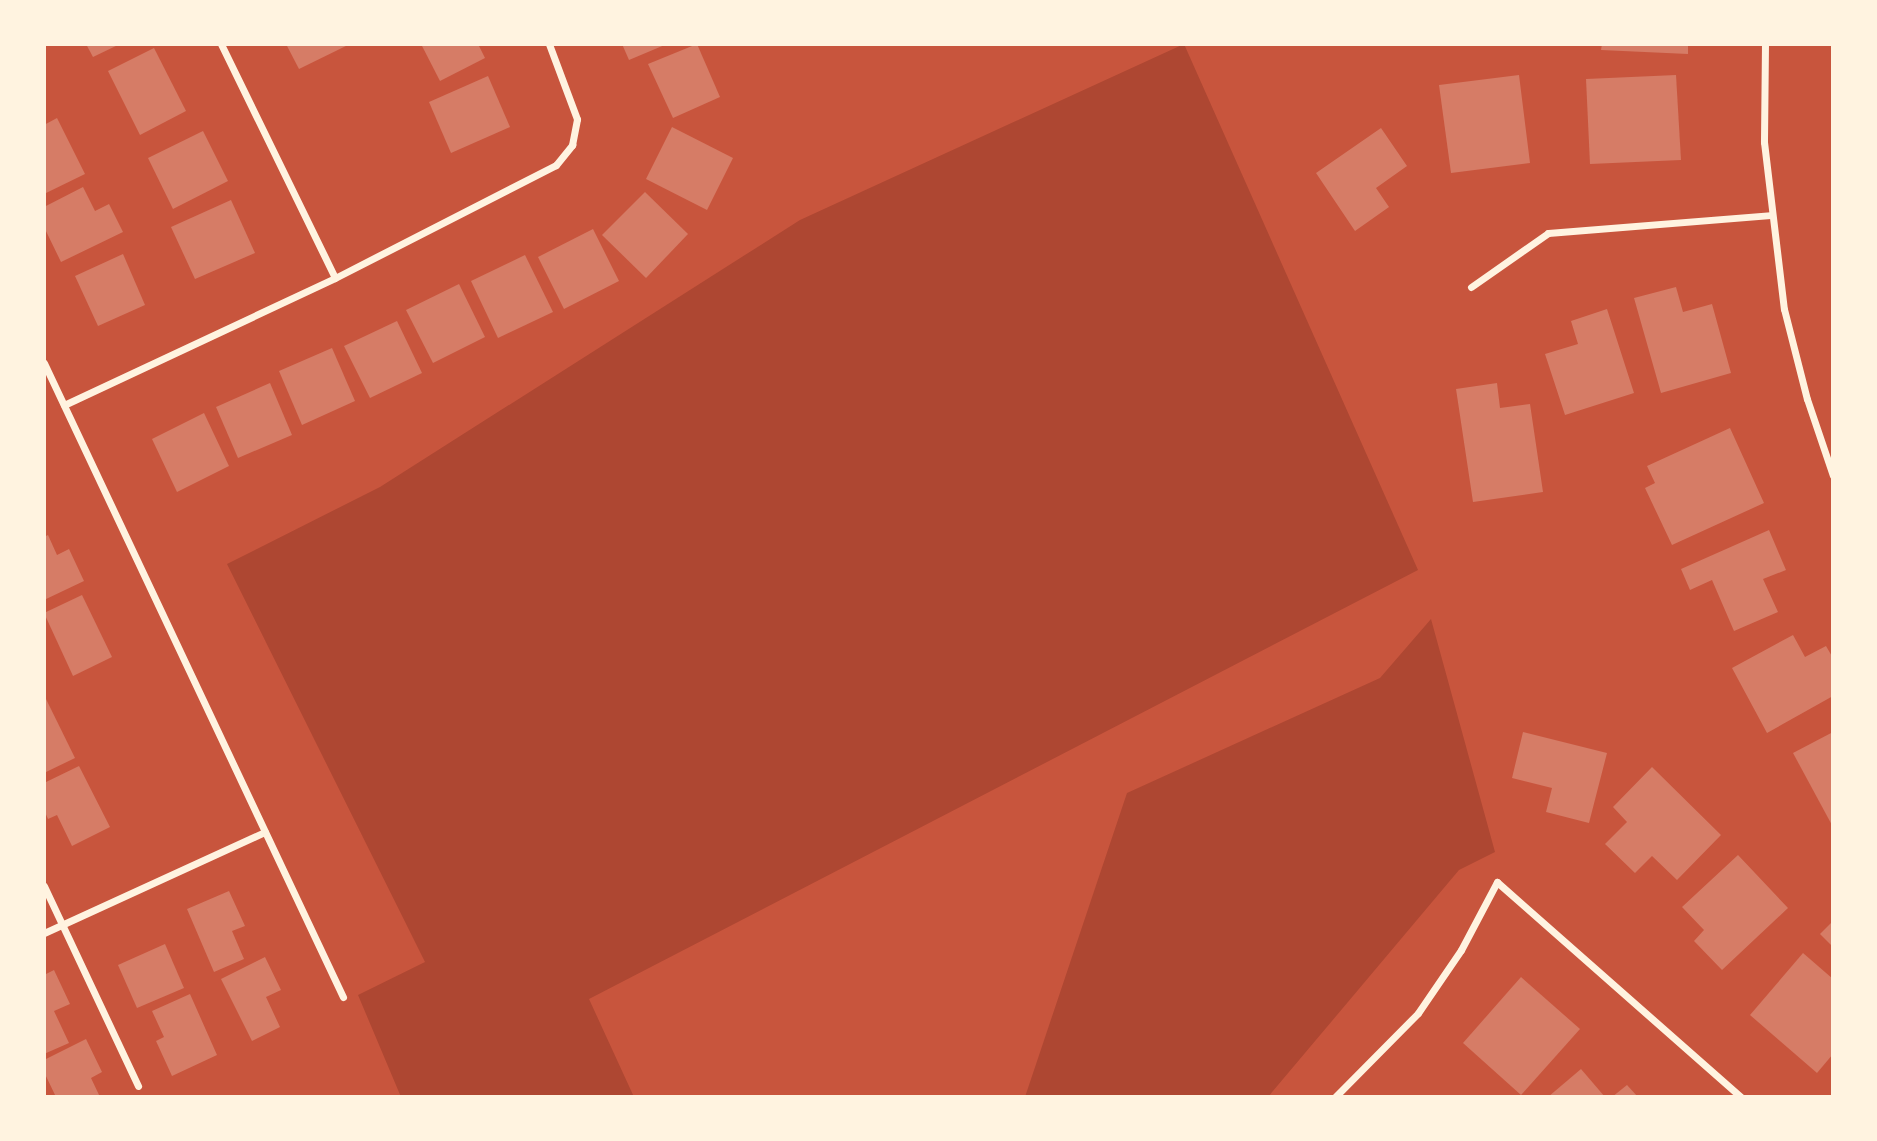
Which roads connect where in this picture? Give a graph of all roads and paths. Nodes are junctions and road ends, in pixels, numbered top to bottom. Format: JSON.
{"nodes":[{"id":1,"x":221,"y":44,"type":"edge"},
{"id":2,"x":550,"y":44,"type":"edge"},
{"id":3,"x":1765,"y":44,"type":"edge"},
{"id":4,"x":1770,"y":215,"type":"junction"},
{"id":5,"x":335,"y":278,"type":"junction"},
{"id":6,"x":1471,"y":287,"type":"dead end"},
{"id":7,"x":44,"y":363,"type":"edge"},
{"id":8,"x":64,"y":405,"type":"junction"},
{"id":9,"x":1833,"y":476,"type":"edge"},
{"id":10,"x":265,"y":832,"type":"junction"},
{"id":11,"x":44,"y":886,"type":"edge"},
{"id":12,"x":62,"y":926,"type":"junction"},
{"id":13,"x":44,"y":933,"type":"edge"},
{"id":14,"x":343,"y":997,"type":"dead end"},
{"id":15,"x":138,"y":1086,"type":"dead end"},
{"id":16,"x":1335,"y":1097,"type":"edge"},
{"id":17,"x":1741,"y":1097,"type":"edge"}],
"edges":[{"from":1,"to":5,"type":"street"},
{"from":2,"to":5,"type":"street"},
{"from":3,"to":4,"type":"street"},
{"from":4,"to":6,"type":"street"},
{"from":4,"to":9,"type":"street"},
{"from":5,"to":8,"type":"street"},
{"from":7,"to":8,"type":"street"},
{"from":8,"to":10,"type":"street"},
{"from":10,"to":12,"type":"street"},
{"from":10,"to":14,"type":"street"},
{"from":11,"to":12,"type":"street"},
{"from":12,"to":13,"type":"street"},
{"from":12,"to":15,"type":"street"},
{"from":16,"to":17,"type":"street"}]}
